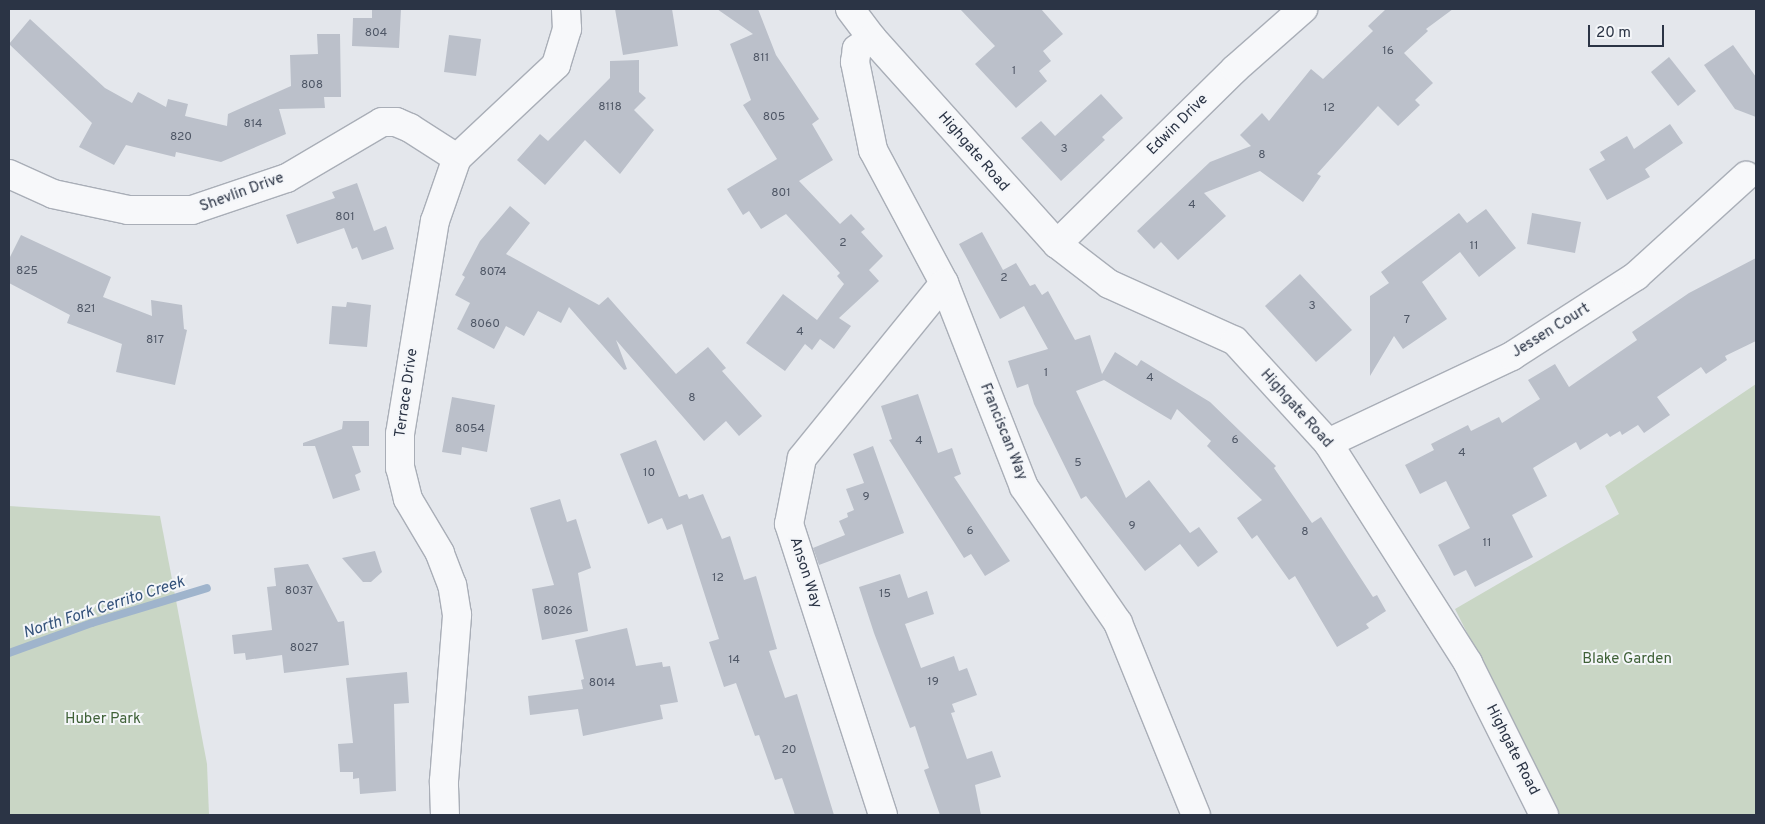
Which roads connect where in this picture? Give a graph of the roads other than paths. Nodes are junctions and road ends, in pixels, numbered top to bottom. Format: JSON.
{"nodes":[{"id":1,"x":566,"y":9,"type":"edge"},
{"id":2,"x":850,"y":9,"type":"edge"},
{"id":3,"x":1303,"y":9,"type":"edge"},
{"id":4,"x":872,"y":38,"type":"junction"},
{"id":5,"x":456,"y":158,"type":"junction"},
{"id":6,"x":9,"y":174,"type":"edge"},
{"id":7,"x":1746,"y":176,"type":"dead end"},
{"id":8,"x":1057,"y":244,"type":"junction"},
{"id":9,"x":944,"y":283,"type":"junction"},
{"id":10,"x":1328,"y":443,"type":"junction"},
{"id":11,"x":445,"y":815,"type":"edge"},
{"id":12,"x":883,"y":815,"type":"edge"},
{"id":13,"x":1196,"y":815,"type":"edge"},
{"id":14,"x":1544,"y":815,"type":"edge"}],
"edges":[{"from":1,"to":5,"type":"street","name":"Terrace Drive"},
{"from":2,"to":4,"type":"street","name":"Highgate Road"},
{"from":3,"to":8,"type":"street","name":"Edwin Drive"},
{"from":4,"to":8,"type":"street","name":"Highgate Road"},
{"from":4,"to":9,"type":"street","name":"Franciscan Way"},
{"from":5,"to":6,"type":"street","name":"Shevlin Drive"},
{"from":5,"to":11,"type":"street","name":"Terrace Drive"},
{"from":7,"to":10,"type":"street","name":"Jessen Court"},
{"from":8,"to":10,"type":"street","name":"Highgate Road"},
{"from":9,"to":12,"type":"street","name":"Anson Way"},
{"from":9,"to":13,"type":"street","name":"Franciscan Way"},
{"from":10,"to":14,"type":"street","name":"Highgate Road"}]}
